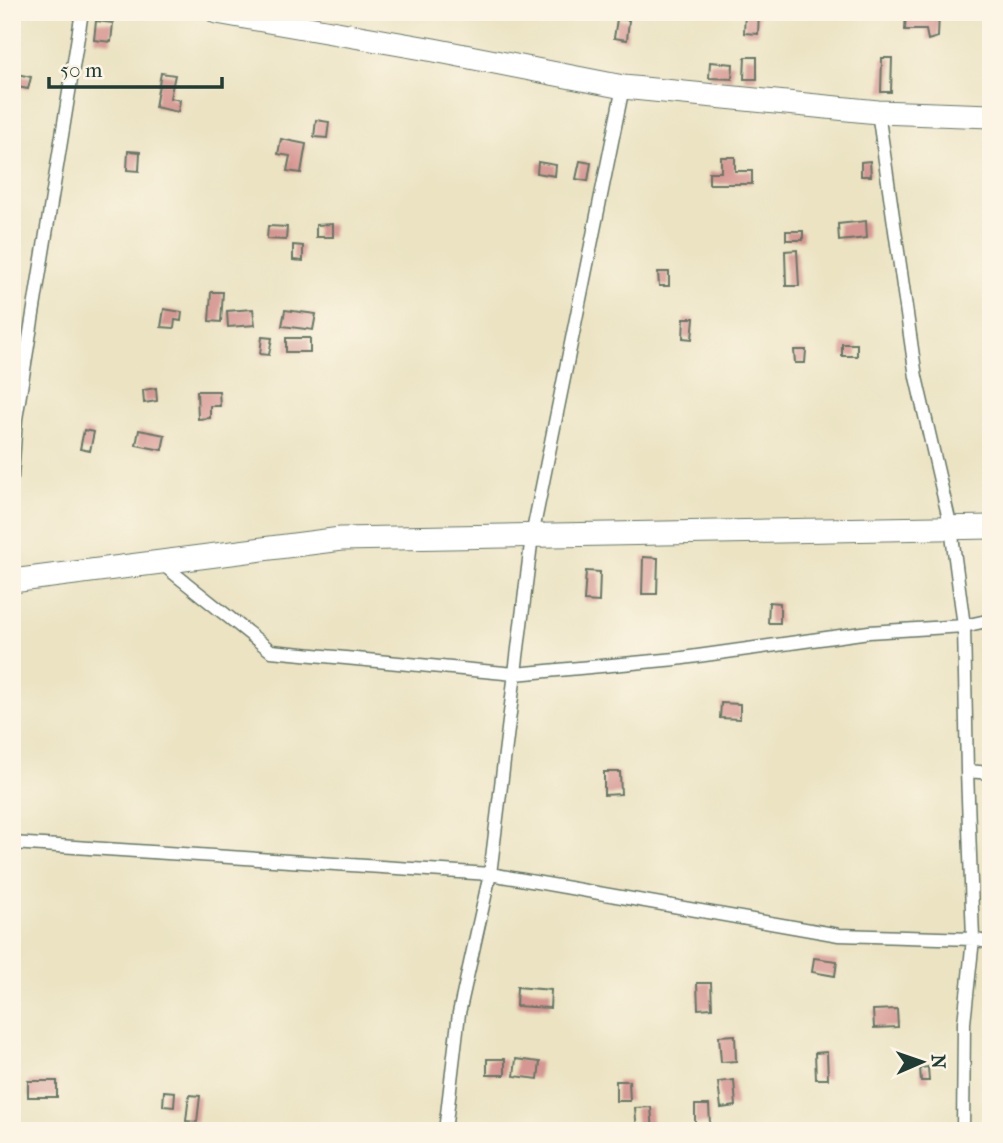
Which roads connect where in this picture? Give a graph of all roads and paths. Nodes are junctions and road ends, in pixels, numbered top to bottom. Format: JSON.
{"nodes":[{"id":1,"x":82,"y":12,"type":"edge"},
{"id":2,"x":217,"y":12,"type":"edge"},
{"id":3,"x":623,"y":87,"type":"junction"},
{"id":4,"x":878,"y":111,"type":"junction"},
{"id":5,"x":991,"y":116,"type":"edge"},
{"id":6,"x":12,"y":477,"type":"edge"},
{"id":7,"x":991,"y":527,"type":"edge"},
{"id":8,"x":951,"y":528,"type":"junction"},
{"id":9,"x":532,"y":536,"type":"junction"},
{"id":10,"x":161,"y":563,"type":"junction"},
{"id":11,"x":12,"y":581,"type":"edge"},
{"id":12,"x":991,"y":620,"type":"edge"},
{"id":13,"x":964,"y":626,"type":"junction"},
{"id":14,"x":515,"y":674,"type":"junction"},
{"id":15,"x":967,"y":771,"type":"junction"},
{"id":16,"x":991,"y":773,"type":"edge"},
{"id":17,"x":12,"y":843,"type":"edge"},
{"id":18,"x":490,"y":874,"type":"junction"},
{"id":19,"x":973,"y":939,"type":"junction"},
{"id":20,"x":991,"y":943,"type":"edge"},
{"id":21,"x":445,"y":1131,"type":"edge"},
{"id":22,"x":963,"y":1131,"type":"edge"}],
"edges":[{"from":1,"to":6,"type":"lane"},
{"from":2,"to":3,"type":"street"},
{"from":3,"to":4,"type":"street"},
{"from":3,"to":9,"type":"lane"},
{"from":4,"to":5,"type":"street"},
{"from":4,"to":8,"type":"lane"},
{"from":7,"to":8,"type":"street"},
{"from":8,"to":9,"type":"street"},
{"from":8,"to":13,"type":"lane"},
{"from":9,"to":10,"type":"street"},
{"from":9,"to":14,"type":"lane"},
{"from":10,"to":11,"type":"street"},
{"from":10,"to":14,"type":"lane"},
{"from":12,"to":13,"type":"lane"},
{"from":13,"to":14,"type":"lane"},
{"from":13,"to":15,"type":"lane"},
{"from":14,"to":18,"type":"lane"},
{"from":15,"to":16,"type":"lane"},
{"from":15,"to":19,"type":"lane"},
{"from":17,"to":18,"type":"lane"},
{"from":18,"to":19,"type":"lane"},
{"from":18,"to":21,"type":"lane"},
{"from":19,"to":20,"type":"lane"},
{"from":19,"to":22,"type":"lane"}]}
